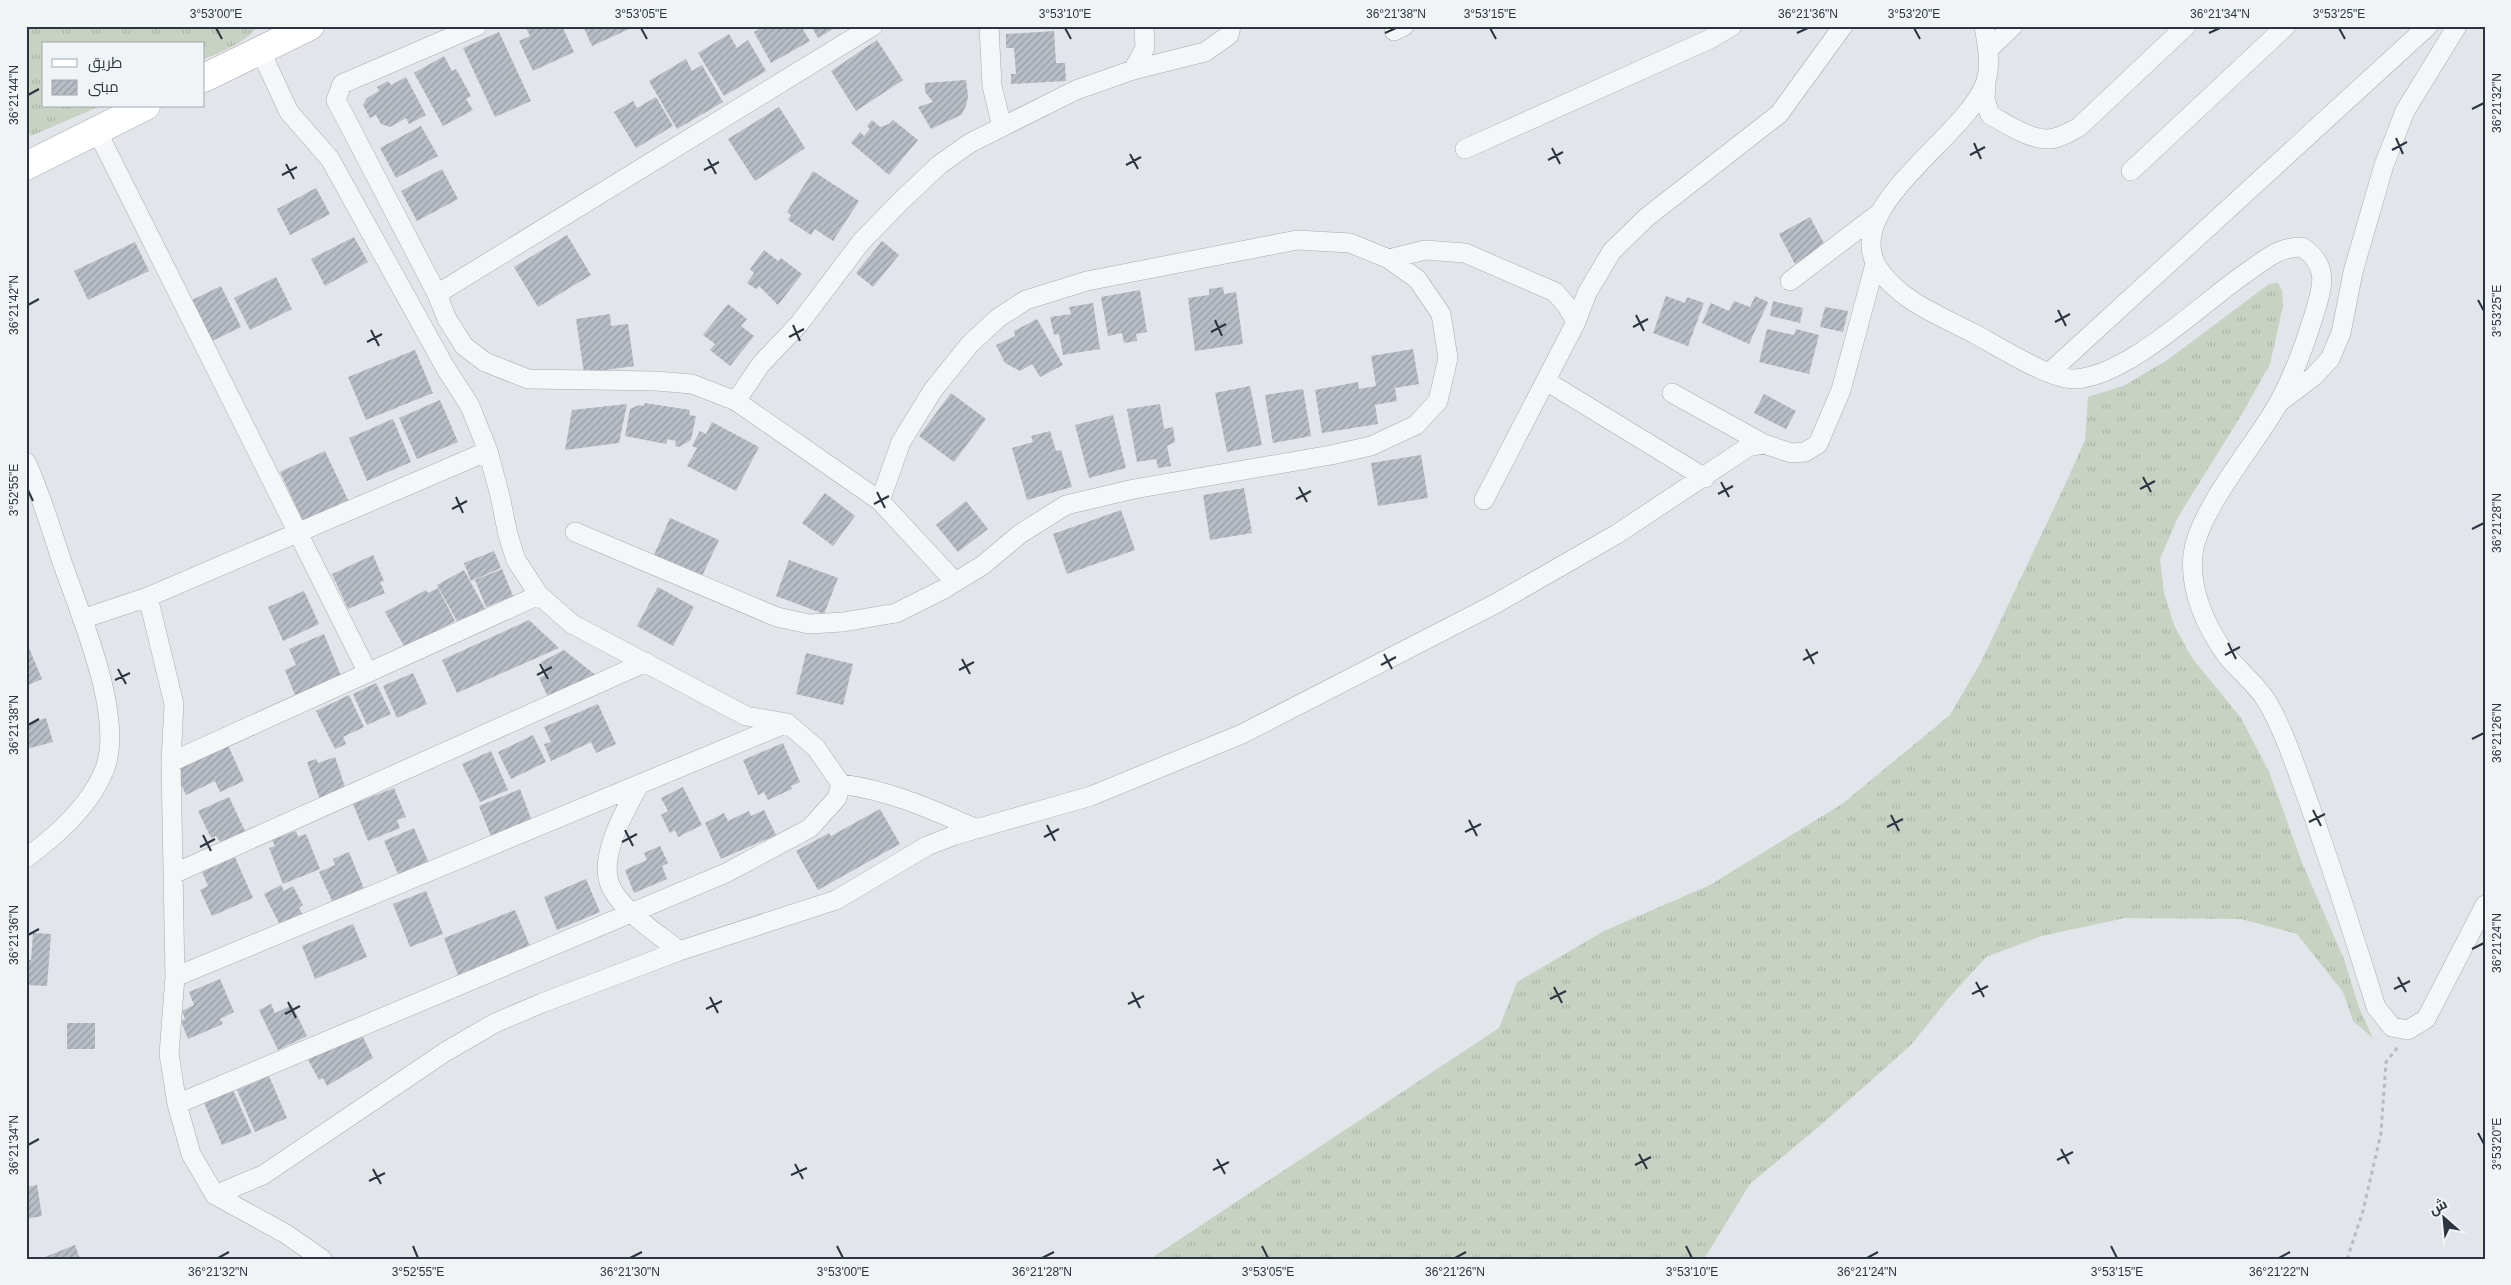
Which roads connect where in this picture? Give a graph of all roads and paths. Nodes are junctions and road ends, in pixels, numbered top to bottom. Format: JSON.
{"nodes":[{"id":1,"x":310,"y":26,"type":"edge"},
{"id":2,"x":477,"y":26,"type":"edge"},
{"id":3,"x":873,"y":26,"type":"edge"},
{"id":4,"x":989,"y":26,"type":"edge"},
{"id":5,"x":1144,"y":26,"type":"edge"},
{"id":6,"x":1231,"y":26,"type":"edge"},
{"id":7,"x":1732,"y":26,"type":"edge"},
{"id":8,"x":1843,"y":26,"type":"edge"},
{"id":9,"x":1984,"y":26,"type":"edge"},
{"id":10,"x":2013,"y":26,"type":"edge"},
{"id":11,"x":2186,"y":26,"type":"edge"},
{"id":12,"x":2286,"y":26,"type":"edge"},
{"id":13,"x":2428,"y":26,"type":"edge"},
{"id":14,"x":2457,"y":26,"type":"edge"},
{"id":15,"x":1707,"y":33,"type":"edge"},
{"id":16,"x":260,"y":50,"type":"junction"},
{"id":17,"x":1988,"y":50,"type":"junction"},
{"id":18,"x":1133,"y":70,"type":"junction"},
{"id":19,"x":205,"y":78,"type":"edge"},
{"id":20,"x":1986,"y":83,"type":"junction"},
{"id":21,"x":142,"y":108,"type":"edge"},
{"id":22,"x":1002,"y":127,"type":"junction"},
{"id":23,"x":96,"y":131,"type":"junction"},
{"id":24,"x":1465,"y":149,"type":"dead end"},
{"id":25,"x":26,"y":166,"type":"edge"},
{"id":26,"x":2131,"y":171,"type":"dead end"},
{"id":27,"x":1878,"y":214,"type":"junction"},
{"id":28,"x":1389,"y":259,"type":"junction"},
{"id":29,"x":1875,"y":264,"type":"junction"},
{"id":30,"x":1790,"y":281,"type":"dead end"},
{"id":31,"x":436,"y":294,"type":"junction"},
{"id":32,"x":1576,"y":322,"type":"junction"},
{"id":33,"x":2050,"y":372,"type":"junction"},
{"id":34,"x":1546,"y":381,"type":"junction"},
{"id":35,"x":1672,"y":393,"type":"dead end"},
{"id":36,"x":736,"y":400,"type":"junction"},
{"id":37,"x":2277,"y":404,"type":"junction"},
{"id":38,"x":1764,"y":444,"type":"junction"},
{"id":39,"x":488,"y":452,"type":"junction"},
{"id":40,"x":26,"y":462,"type":"edge"},
{"id":41,"x":1704,"y":478,"type":"junction"},
{"id":42,"x":1484,"y":500,"type":"dead end"},
{"id":43,"x":880,"y":501,"type":"junction"},
{"id":44,"x":575,"y":532,"type":"dead end"},
{"id":45,"x":296,"y":534,"type":"junction"},
{"id":46,"x":956,"y":582,"type":"junction"},
{"id":47,"x":539,"y":596,"type":"junction"},
{"id":48,"x":148,"y":597,"type":"junction"},
{"id":49,"x":82,"y":619,"type":"junction"},
{"id":50,"x":646,"y":662,"type":"junction"},
{"id":51,"x":368,"y":673,"type":"junction"},
{"id":52,"x":788,"y":723,"type":"junction"},
{"id":53,"x":171,"y":762,"type":"junction"},
{"id":54,"x":841,"y":784,"type":"junction"},
{"id":55,"x":639,"y":785,"type":"junction"},
{"id":56,"x":977,"y":829,"type":"junction"},
{"id":57,"x":26,"y":858,"type":"edge"},
{"id":58,"x":173,"y":874,"type":"junction"},
{"id":59,"x":2485,"y":905,"type":"edge"},
{"id":60,"x":631,"y":912,"type":"junction"},
{"id":61,"x":679,"y":951,"type":"junction"},
{"id":62,"x":175,"y":977,"type":"junction"},
{"id":63,"x":2418,"y":1026,"type":"junction"},
{"id":64,"x":177,"y":1104,"type":"junction"},
{"id":65,"x":215,"y":1195,"type":"junction"},
{"id":66,"x":322,"y":1259,"type":"edge"},
{"id":67,"x":2347,"y":1259,"type":"edge"}],
"edges":[{"from":1,"to":16,"type":"main road"},
{"from":2,"to":31,"type":"street"},
{"from":3,"to":31,"type":"street"},
{"from":4,"to":22,"type":"street"},
{"from":5,"to":18,"type":"street"},
{"from":6,"to":18,"type":"street"},
{"from":7,"to":15,"type":"street"},
{"from":8,"to":32,"type":"street"},
{"from":9,"to":17,"type":"street"},
{"from":10,"to":17,"type":"street"},
{"from":11,"to":20,"type":"street"},
{"from":12,"to":26,"type":"street"},
{"from":13,"to":33,"type":"street"},
{"from":14,"to":37,"type":"street"},
{"from":15,"to":24,"type":"street"},
{"from":16,"to":19,"type":"main road"},
{"from":16,"to":39,"type":"street"},
{"from":17,"to":20,"type":"street"},
{"from":18,"to":22,"type":"street"},
{"from":20,"to":27,"type":"street"},
{"from":21,"to":23,"type":"main road"},
{"from":22,"to":36,"type":"street"},
{"from":23,"to":25,"type":"main road"},
{"from":23,"to":45,"type":"street"},
{"from":27,"to":29,"type":"street"},
{"from":27,"to":30,"type":"street"},
{"from":28,"to":32,"type":"street"},
{"from":28,"to":43,"type":"street"},
{"from":28,"to":46,"type":"street"},
{"from":29,"to":33,"type":"street"},
{"from":29,"to":38,"type":"street"},
{"from":31,"to":36,"type":"street"},
{"from":32,"to":34,"type":"street"},
{"from":33,"to":37,"type":"street"},
{"from":34,"to":41,"type":"street"},
{"from":34,"to":42,"type":"street"},
{"from":35,"to":38,"type":"street"},
{"from":36,"to":43,"type":"street"},
{"from":37,"to":63,"type":"street"},
{"from":38,"to":41,"type":"street"},
{"from":39,"to":45,"type":"street"},
{"from":39,"to":47,"type":"street"},
{"from":40,"to":49,"type":"street"},
{"from":41,"to":56,"type":"street"},
{"from":43,"to":46,"type":"street"},
{"from":44,"to":46,"type":"street"},
{"from":45,"to":48,"type":"street"},
{"from":45,"to":51,"type":"street"},
{"from":47,"to":50,"type":"street"},
{"from":47,"to":51,"type":"street"},
{"from":48,"to":49,"type":"street"},
{"from":48,"to":53,"type":"street"},
{"from":49,"to":57,"type":"street"},
{"from":50,"to":52,"type":"street"},
{"from":50,"to":58,"type":"street"},
{"from":51,"to":53,"type":"street"},
{"from":52,"to":54,"type":"street"},
{"from":52,"to":55,"type":"street"},
{"from":53,"to":58,"type":"street"},
{"from":54,"to":56,"type":"street"},
{"from":54,"to":60,"type":"street"},
{"from":55,"to":60,"type":"street"},
{"from":55,"to":62,"type":"street"},
{"from":56,"to":61,"type":"street"},
{"from":58,"to":62,"type":"street"},
{"from":59,"to":63,"type":"street"},
{"from":60,"to":61,"type":"street"},
{"from":60,"to":64,"type":"street"},
{"from":61,"to":65,"type":"street"},
{"from":62,"to":64,"type":"street"},
{"from":63,"to":67,"type":"path"},
{"from":64,"to":65,"type":"street"},
{"from":65,"to":66,"type":"street"}]}
